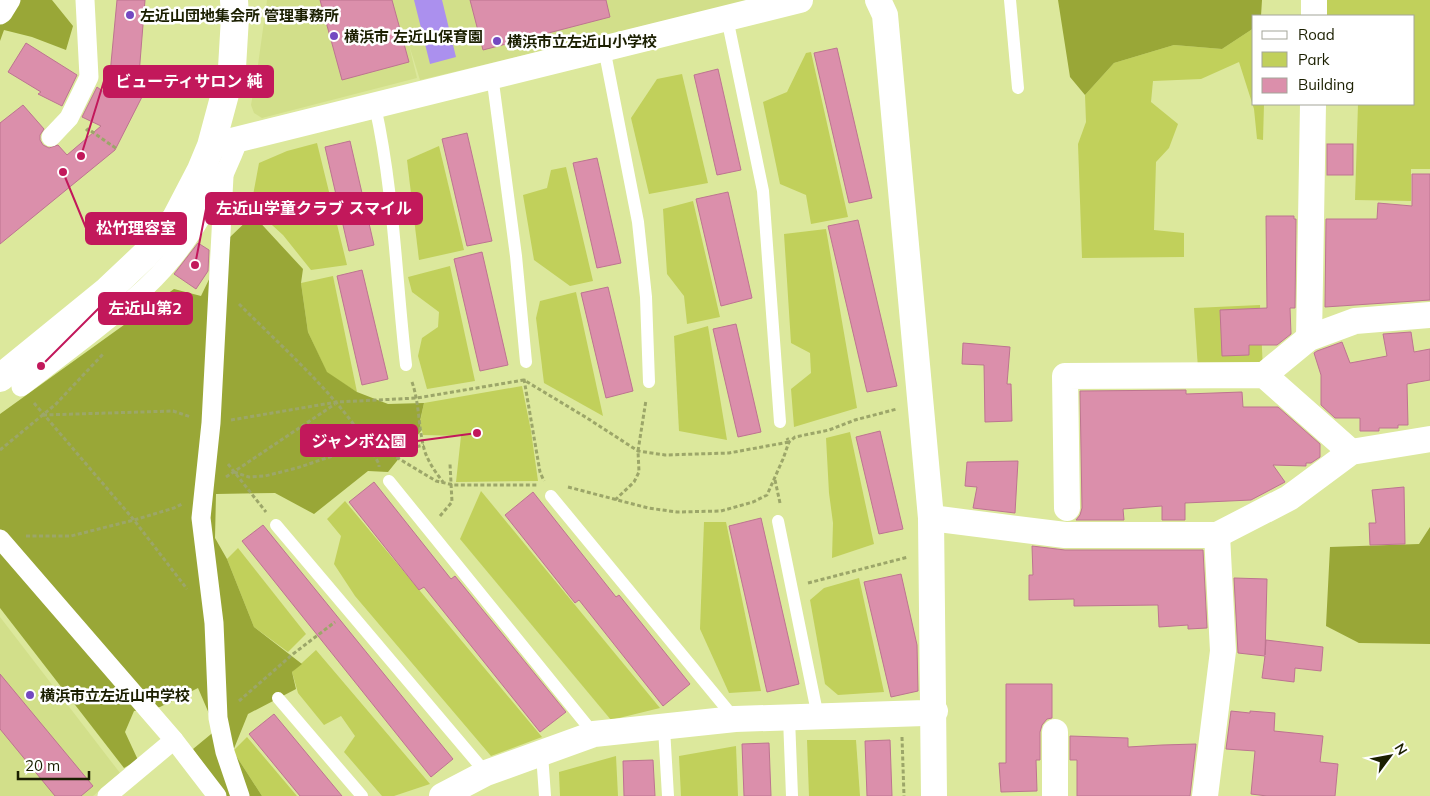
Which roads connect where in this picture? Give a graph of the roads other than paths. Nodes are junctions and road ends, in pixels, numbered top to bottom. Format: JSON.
{"nodes":[{"id":1,"x":11,"y":0,"type":"edge"},
{"id":2,"x":234,"y":0,"type":"edge"},
{"id":3,"x":800,"y":0,"type":"edge"},
{"id":4,"x":878,"y":0,"type":"edge"},
{"id":5,"x":1010,"y":0,"type":"edge"},
{"id":6,"x":1314,"y":0,"type":"edge"},
{"id":7,"x":83,"y":2,"type":"edge"},
{"id":8,"x":0,"y":15,"type":"edge"},
{"id":9,"x":1314,"y":15,"type":"edge"},
{"id":10,"x":727,"y":18,"type":"junction"},
{"id":11,"x":604,"y":48,"type":"junction"},
{"id":12,"x":492,"y":75,"type":"junction"},
{"id":13,"x":1018,"y":88,"type":"dead end"},
{"id":14,"x":1313,"y":105,"type":"edge"},
{"id":15,"x":376,"y":106,"type":"junction"},
{"id":16,"x":51,"y":137,"type":"dead end"},
{"id":17,"x":239,"y":139,"type":"junction"},
{"id":18,"x":211,"y":146,"type":"junction"},
{"id":19,"x":224,"y":176,"type":"junction"},
{"id":20,"x":1430,"y":315,"type":"edge"},
{"id":21,"x":1309,"y":338,"type":"junction"},
{"id":22,"x":526,"y":362,"type":"dead end"},
{"id":23,"x":406,"y":365,"type":"dead end"},
{"id":24,"x":1264,"y":375,"type":"junction"},
{"id":25,"x":649,"y":382,"type":"road end"},
{"id":26,"x":11,"y":383,"type":"edge"},
{"id":27,"x":780,"y":422,"type":"dead end"},
{"id":28,"x":1430,"y":439,"type":"edge"},
{"id":29,"x":1350,"y":452,"type":"junction"},
{"id":30,"x":389,"y":481,"type":"dead end"},
{"id":31,"x":551,"y":496,"type":"dead end"},
{"id":32,"x":1067,"y":508,"type":"dead end"},
{"id":33,"x":931,"y":518,"type":"junction"},
{"id":34,"x":778,"y":521,"type":"dead end"},
{"id":35,"x":276,"y":525,"type":"road end"},
{"id":36,"x":1217,"y":535,"type":"junction"},
{"id":37,"x":9,"y":537,"type":"edge"},
{"id":38,"x":278,"y":698,"type":"dead end"},
{"id":39,"x":934,"y":711,"type":"junction"},
{"id":40,"x":818,"y":717,"type":"junction"},
{"id":41,"x":789,"y":718,"type":"junction"},
{"id":42,"x":735,"y":720,"type":"junction"},
{"id":43,"x":664,"y":728,"type":"junction"},
{"id":44,"x":1055,"y":732,"type":"dead end"},
{"id":45,"x":594,"y":734,"type":"junction"},
{"id":46,"x":174,"y":740,"type":"junction"},
{"id":47,"x":542,"y":754,"type":"junction"},
{"id":48,"x":486,"y":773,"type":"junction"},
{"id":49,"x":107,"y":796,"type":"edge"},
{"id":50,"x":217,"y":796,"type":"edge"},
{"id":51,"x":240,"y":796,"type":"edge"},
{"id":52,"x":362,"y":796,"type":"edge"},
{"id":53,"x":442,"y":796,"type":"edge"},
{"id":54,"x":545,"y":796,"type":"edge"},
{"id":55,"x":668,"y":796,"type":"edge"},
{"id":56,"x":792,"y":796,"type":"edge"},
{"id":57,"x":934,"y":796,"type":"edge"},
{"id":58,"x":1055,"y":796,"type":"edge"},
{"id":59,"x":1205,"y":796,"type":"edge"}],
"edges":[{"from":1,"to":8,"type":"street"},
{"from":2,"to":18,"type":"street"},
{"from":3,"to":10,"type":"street"},
{"from":4,"to":33,"type":"street"},
{"from":5,"to":13,"type":"lane"},
{"from":6,"to":9,"type":"street"},
{"from":7,"to":16,"type":"street"},
{"from":10,"to":11,"type":"street"},
{"from":10,"to":27,"type":"lane"},
{"from":11,"to":12,"type":"street"},
{"from":11,"to":25,"type":"lane"},
{"from":12,"to":15,"type":"street"},
{"from":12,"to":22,"type":"lane"},
{"from":14,"to":21,"type":"street"},
{"from":15,"to":17,"type":"street"},
{"from":15,"to":23,"type":"lane"},
{"from":17,"to":18,"type":"street"},
{"from":17,"to":19,"type":"street"},
{"from":18,"to":26,"type":"street"},
{"from":19,"to":26,"type":"street"},
{"from":19,"to":51,"type":"street"},
{"from":20,"to":21,"type":"street"},
{"from":21,"to":24,"type":"street"},
{"from":24,"to":29,"type":"street"},
{"from":24,"to":32,"type":"street"},
{"from":28,"to":29,"type":"street"},
{"from":29,"to":36,"type":"street"},
{"from":30,"to":45,"type":"lane"},
{"from":31,"to":42,"type":"lane"},
{"from":33,"to":36,"type":"street"},
{"from":33,"to":39,"type":"street"},
{"from":34,"to":40,"type":"lane"},
{"from":35,"to":48,"type":"lane"},
{"from":36,"to":59,"type":"street"},
{"from":37,"to":46,"type":"street"},
{"from":38,"to":52,"type":"lane"},
{"from":39,"to":40,"type":"street"},
{"from":39,"to":57,"type":"street"},
{"from":40,"to":41,"type":"street"},
{"from":41,"to":42,"type":"street"},
{"from":41,"to":56,"type":"lane"},
{"from":42,"to":43,"type":"street"},
{"from":43,"to":45,"type":"street"},
{"from":43,"to":55,"type":"lane"},
{"from":44,"to":58,"type":"street"},
{"from":45,"to":47,"type":"street"},
{"from":46,"to":49,"type":"street"},
{"from":46,"to":50,"type":"street"},
{"from":47,"to":48,"type":"street"},
{"from":47,"to":54,"type":"lane"},
{"from":48,"to":53,"type":"street"}]}
